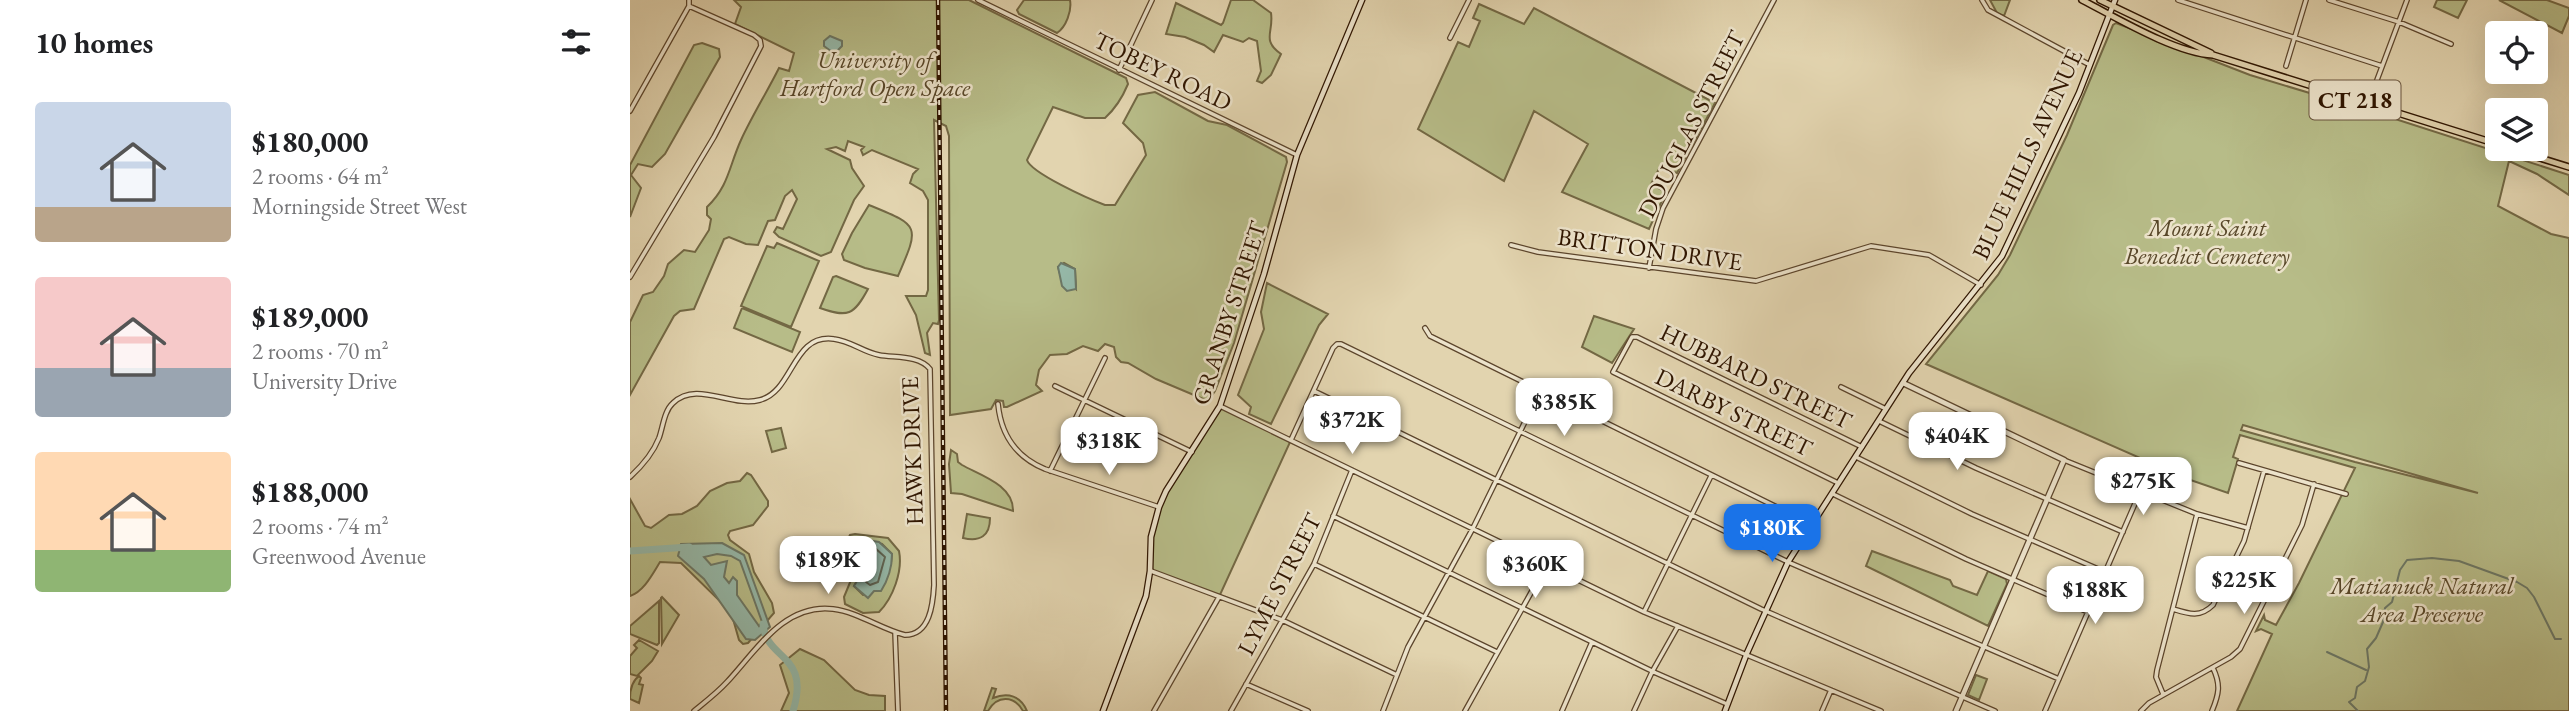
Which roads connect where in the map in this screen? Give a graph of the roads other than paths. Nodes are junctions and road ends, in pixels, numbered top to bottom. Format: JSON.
{"nodes":[{"id":1,"x":689,"y":0,"type":"edge"},
{"id":2,"x":978,"y":0,"type":"edge"},
{"id":3,"x":1152,"y":0,"type":"edge"},
{"id":4,"x":1362,"y":0,"type":"edge"},
{"id":5,"x":1469,"y":0,"type":"edge"},
{"id":6,"x":1774,"y":0,"type":"edge"},
{"id":7,"x":1982,"y":0,"type":"edge"},
{"id":8,"x":2082,"y":0,"type":"edge"},
{"id":9,"x":2099,"y":0,"type":"edge"},
{"id":10,"x":2178,"y":0,"type":"edge"},
{"id":11,"x":2306,"y":0,"type":"edge"},
{"id":12,"x":2329,"y":0,"type":"edge"},
{"id":13,"x":2407,"y":0,"type":"edge"},
{"id":14,"x":2114,"y":3,"type":"edge"},
{"id":15,"x":689,"y":6,"type":"junction"},
{"id":16,"x":2109,"y":14,"type":"junction"},
{"id":17,"x":2399,"y":22,"type":"junction"},
{"id":18,"x":2295,"y":37,"type":"junction"},
{"id":19,"x":1450,"y":38,"type":"dead end"},
{"id":20,"x":2451,"y":44,"type":"dead end"},
{"id":21,"x":2213,"y":55,"type":"junction"},
{"id":22,"x":2090,"y":65,"type":"junction"},
{"id":23,"x":2286,"y":66,"type":"dead end"},
{"id":24,"x":2382,"y":66,"type":"junction"},
{"id":25,"x":1119,"y":70,"type":"junction"},
{"id":26,"x":2368,"y":104,"type":"junction"},
{"id":27,"x":630,"y":111,"type":"edge"},
{"id":28,"x":2485,"y":140,"type":"edge"},
{"id":29,"x":1297,"y":155,"type":"junction"},
{"id":30,"x":2548,"y":160,"type":"edge"},
{"id":31,"x":2569,"y":167,"type":"edge"},
{"id":32,"x":1511,"y":245,"type":"dead end"},
{"id":33,"x":1649,"y":268,"type":"junction"},
{"id":34,"x":630,"y":277,"type":"edge"},
{"id":35,"x":1981,"y":285,"type":"junction"},
{"id":36,"x":1425,"y":328,"type":"dead end"},
{"id":37,"x":1105,"y":358,"type":"dead end"},
{"id":38,"x":1613,"y":372,"type":"joint"},
{"id":39,"x":1903,"y":383,"type":"junction"},
{"id":40,"x":1055,"y":386,"type":"dead end"},
{"id":41,"x":1840,"y":387,"type":"dead end"},
{"id":42,"x":1314,"y":391,"type":"junction"},
{"id":43,"x":1540,"y":391,"type":"junction"},
{"id":44,"x":1084,"y":400,"type":"junction"},
{"id":45,"x":998,"y":404,"type":"dead end"},
{"id":46,"x":1220,"y":406,"type":"junction"},
{"id":47,"x":1886,"y":409,"type":"junction"},
{"id":48,"x":1879,"y":421,"type":"junction"},
{"id":49,"x":1521,"y":431,"type":"junction"},
{"id":50,"x":1292,"y":440,"type":"junction"},
{"id":51,"x":1862,"y":447,"type":"junction"},
{"id":52,"x":1192,"y":452,"type":"junction"},
{"id":53,"x":1856,"y":457,"type":"junction"},
{"id":54,"x":2064,"y":460,"type":"junction"},
{"id":55,"x":2239,"y":463,"type":"dead end"},
{"id":56,"x":1352,"y":470,"type":"junction"},
{"id":57,"x":1050,"y":471,"type":"junction"},
{"id":58,"x":2264,"y":471,"type":"junction"},
{"id":59,"x":1711,"y":476,"type":"junction"},
{"id":60,"x":630,"y":477,"type":"edge"},
{"id":61,"x":1497,"y":480,"type":"junction"},
{"id":62,"x":1839,"y":484,"type":"junction"},
{"id":63,"x":2314,"y":484,"type":"junction"},
{"id":64,"x":2140,"y":492,"type":"junction"},
{"id":65,"x":1833,"y":494,"type":"junction"},
{"id":66,"x":2346,"y":494,"type":"dead end"},
{"id":67,"x":2047,"y":500,"type":"junction"},
{"id":68,"x":1158,"y":507,"type":"junction"},
{"id":69,"x":2197,"y":514,"type":"junction"},
{"id":70,"x":1692,"y":515,"type":"junction"},
{"id":71,"x":1333,"y":516,"type":"junction"},
{"id":72,"x":1813,"y":525,"type":"junction"},
{"id":73,"x":1474,"y":528,"type":"junction"},
{"id":74,"x":2248,"y":528,"type":"junction"},
{"id":75,"x":2123,"y":532,"type":"junction"},
{"id":76,"x":2030,"y":539,"type":"junction"},
{"id":77,"x":1788,"y":562,"type":"junction"},
{"id":78,"x":1314,"y":564,"type":"junction"},
{"id":79,"x":1547,"y":564,"type":"junction"},
{"id":80,"x":1668,"y":564,"type":"junction"},
{"id":81,"x":1150,"y":571,"type":"junction"},
{"id":82,"x":1449,"y":572,"type":"junction"},
{"id":83,"x":2105,"y":572,"type":"junction"},
{"id":84,"x":2012,"y":579,"type":"junction"},
{"id":85,"x":1219,"y":597,"type":"junction"},
{"id":86,"x":1522,"y":608,"type":"junction"},
{"id":87,"x":2173,"y":609,"type":"junction"},
{"id":88,"x":1644,"y":611,"type":"junction"},
{"id":89,"x":1765,"y":611,"type":"junction"},
{"id":90,"x":2088,"y":611,"type":"junction"},
{"id":91,"x":1424,"y":617,"type":"junction"},
{"id":92,"x":1282,"y":620,"type":"junction"},
{"id":93,"x":1678,"y":626,"type":"junction"},
{"id":94,"x":895,"y":632,"type":"junction"},
{"id":95,"x":1592,"y":642,"type":"junction"},
{"id":96,"x":1983,"y":647,"type":"junction"},
{"id":97,"x":1497,"y":653,"type":"junction"},
{"id":98,"x":1747,"y":653,"type":"junction"},
{"id":99,"x":2213,"y":668,"type":"junction"},
{"id":100,"x":1652,"y":672,"type":"junction"},
{"id":101,"x":1397,"y":675,"type":"junction"},
{"id":102,"x":2059,"y":680,"type":"junction"},
{"id":103,"x":1246,"y":684,"type":"junction"},
{"id":104,"x":1832,"y":690,"type":"junction"},
{"id":105,"x":2163,"y":694,"type":"junction"},
{"id":106,"x":1962,"y":697,"type":"junction"},
{"id":107,"x":1727,"y":704,"type":"junction"},
{"id":108,"x":1105,"y":710,"type":"edge"},
{"id":109,"x":694,"y":711,"type":"edge"},
{"id":110,"x":898,"y":711,"type":"edge"},
{"id":111,"x":1154,"y":711,"type":"edge"},
{"id":112,"x":1231,"y":711,"type":"edge"},
{"id":113,"x":1308,"y":711,"type":"edge"},
{"id":114,"x":1383,"y":711,"type":"edge"},
{"id":115,"x":1465,"y":711,"type":"edge"},
{"id":116,"x":1562,"y":711,"type":"edge"},
{"id":117,"x":1634,"y":711,"type":"edge"},
{"id":118,"x":1725,"y":711,"type":"edge"},
{"id":119,"x":1822,"y":711,"type":"edge"},
{"id":120,"x":1881,"y":711,"type":"edge"},
{"id":121,"x":1956,"y":711,"type":"edge"},
{"id":122,"x":1995,"y":711,"type":"edge"},
{"id":123,"x":2045,"y":711,"type":"edge"},
{"id":124,"x":2141,"y":711,"type":"edge"},
{"id":125,"x":2212,"y":711,"type":"edge"}],
"edges":[{"from":1,"to":15,"type":"street"},
{"from":2,"to":25,"type":"street","name":"TOBEY ROAD"},
{"from":3,"to":25,"type":"street"},
{"from":4,"to":29,"type":"main road","name":"GRANBY STREET"},
{"from":5,"to":19,"type":"street"},
{"from":6,"to":33,"type":"street","name":"DOUGLAS STREET"},
{"from":7,"to":22,"type":"street"},
{"from":8,"to":16,"type":"main road","number":"CT 218"},
{"from":9,"to":14,"type":"main road","number":"CT 218"},
{"from":10,"to":18,"type":"street"},
{"from":11,"to":18,"type":"street"},
{"from":12,"to":17,"type":"street"},
{"from":13,"to":17,"type":"street"},
{"from":14,"to":16,"type":"main road","name":"BLUE HILLS AVENUE"},
{"from":14,"to":21,"type":"main road","number":"CT 218"},
{"from":15,"to":27,"type":"street"},
{"from":15,"to":34,"type":"street"},
{"from":16,"to":21,"type":"main road","number":"CT 218"},
{"from":16,"to":22,"type":"main road","name":"BLUE HILLS AVENUE"},
{"from":17,"to":20,"type":"street"},
{"from":17,"to":24,"type":"street"},
{"from":18,"to":23,"type":"street"},
{"from":18,"to":24,"type":"street"},
{"from":21,"to":26,"type":"main road","number":"CT 218"},
{"from":22,"to":35,"type":"main road","name":"BLUE HILLS AVENUE"},
{"from":24,"to":26,"type":"street"},
{"from":25,"to":29,"type":"street","name":"TOBEY ROAD"},
{"from":26,"to":28,"type":"main road","number":"CT 218"},
{"from":29,"to":46,"type":"main road","name":"GRANBY STREET"},
{"from":30,"to":31,"type":"main road"},
{"from":32,"to":33,"type":"street","name":"BRITTON DRIVE"},
{"from":33,"to":35,"type":"street","name":"BRITTON DRIVE"},
{"from":35,"to":39,"type":"main road","name":"BLUE HILLS AVENUE"},
{"from":36,"to":43,"type":"street"},
{"from":37,"to":44,"type":"street"},
{"from":38,"to":51,"type":"street","name":"HUBBARD STREET"},
{"from":38,"to":62,"type":"street","name":"DARBY STREET"},
{"from":39,"to":47,"type":"main road","name":"BLUE HILLS AVENUE"},
{"from":39,"to":54,"type":"main road"},
{"from":40,"to":44,"type":"street"},
{"from":41,"to":47,"type":"street"},
{"from":42,"to":49,"type":"street"},
{"from":42,"to":50,"type":"street"},
{"from":42,"to":61,"type":"street"},
{"from":43,"to":49,"type":"street"},
{"from":43,"to":59,"type":"street"},
{"from":44,"to":52,"type":"street"},
{"from":44,"to":57,"type":"street"},
{"from":45,"to":57,"type":"street"},
{"from":46,"to":50,"type":"street"},
{"from":46,"to":52,"type":"main road","name":"GRANBY STREET"},
{"from":47,"to":48,"type":"main road","name":"BLUE HILLS AVENUE"},
{"from":48,"to":51,"type":"main road","name":"BLUE HILLS AVENUE"},
{"from":48,"to":67,"type":"street"},
{"from":49,"to":61,"type":"street"},
{"from":49,"to":70,"type":"street"},
{"from":50,"to":56,"type":"street"},
{"from":51,"to":53,"type":"main road","name":"BLUE HILLS AVENUE"},
{"from":52,"to":68,"type":"main road","name":"GRANBY STREET"},
{"from":53,"to":62,"type":"main road","name":"BLUE HILLS AVENUE"},
{"from":53,"to":76,"type":"street"},
{"from":54,"to":64,"type":"street"},
{"from":54,"to":67,"type":"main road"},
{"from":55,"to":58,"type":"street"},
{"from":56,"to":71,"type":"street","name":"LYME STREET"},
{"from":56,"to":73,"type":"street"},
{"from":57,"to":68,"type":"street"},
{"from":58,"to":63,"type":"street"},
{"from":58,"to":74,"type":"street"},
{"from":59,"to":70,"type":"street"},
{"from":59,"to":72,"type":"street"},
{"from":60,"to":94,"type":"street","name":"HAWK DRIVE"},
{"from":61,"to":73,"type":"street"},
{"from":61,"to":80,"type":"street"},
{"from":62,"to":65,"type":"main road","name":"BLUE HILLS AVENUE"},
{"from":63,"to":66,"type":"street"},
{"from":63,"to":99,"type":"street"},
{"from":64,"to":69,"type":"street"},
{"from":64,"to":75,"type":"street"},
{"from":65,"to":72,"type":"main road","name":"BLUE HILLS AVENUE"},
{"from":65,"to":84,"type":"street"},
{"from":67,"to":75,"type":"street"},
{"from":67,"to":76,"type":"main road"},
{"from":68,"to":81,"type":"main road","name":"GRANBY STREET"},
{"from":69,"to":74,"type":"street"},
{"from":69,"to":87,"type":"street"},
{"from":70,"to":77,"type":"street"},
{"from":70,"to":80,"type":"street"},
{"from":71,"to":78,"type":"street","name":"LYME STREET"},
{"from":71,"to":82,"type":"street"},
{"from":72,"to":77,"type":"main road","name":"BLUE HILLS AVENUE"},
{"from":73,"to":79,"type":"street"},
{"from":73,"to":82,"type":"street"},
{"from":74,"to":87,"type":"street"},
{"from":75,"to":83,"type":"street"},
{"from":76,"to":83,"type":"street"},
{"from":76,"to":84,"type":"main road"},
{"from":77,"to":89,"type":"main road","name":"BLUE HILLS AVENUE"},
{"from":77,"to":96,"type":"street"},
{"from":78,"to":91,"type":"street"},
{"from":78,"to":92,"type":"street","name":"LYME STREET"},
{"from":79,"to":86,"type":"street"},
{"from":79,"to":88,"type":"street"},
{"from":80,"to":88,"type":"street"},
{"from":80,"to":89,"type":"street"},
{"from":81,"to":85,"type":"street"},
{"from":81,"to":108,"type":"main road","name":"GRANBY STREET"},
{"from":82,"to":86,"type":"street"},
{"from":82,"to":91,"type":"street"},
{"from":83,"to":90,"type":"street"},
{"from":84,"to":90,"type":"street"},
{"from":84,"to":96,"type":"main road"},
{"from":85,"to":92,"type":"street"},
{"from":85,"to":111,"type":"street"},
{"from":86,"to":95,"type":"street"},
{"from":86,"to":97,"type":"street"},
{"from":87,"to":105,"type":"street"},
{"from":88,"to":93,"type":"street"},
{"from":89,"to":98,"type":"main road","name":"BLUE HILLS AVENUE"},
{"from":89,"to":106,"type":"street"},
{"from":90,"to":102,"type":"street"},
{"from":91,"to":97,"type":"street"},
{"from":91,"to":101,"type":"street"},
{"from":92,"to":101,"type":"street"},
{"from":92,"to":103,"type":"street","name":"LYME STREET"},
{"from":93,"to":98,"type":"street"},
{"from":93,"to":100,"type":"street"},
{"from":94,"to":109,"type":"street"},
{"from":94,"to":110,"type":"street"},
{"from":95,"to":100,"type":"street"},
{"from":95,"to":116,"type":"street"},
{"from":96,"to":102,"type":"street"},
{"from":96,"to":106,"type":"main road"},
{"from":97,"to":115,"type":"street"},
{"from":98,"to":104,"type":"street"},
{"from":98,"to":107,"type":"main road","name":"BLUE HILLS AVENUE"},
{"from":99,"to":105,"type":"street"},
{"from":99,"to":125,"type":"street"},
{"from":100,"to":107,"type":"street"},
{"from":100,"to":117,"type":"street"},
{"from":101,"to":114,"type":"street"},
{"from":102,"to":123,"type":"street"},
{"from":103,"to":112,"type":"street","name":"LYME STREET"},
{"from":103,"to":113,"type":"street"},
{"from":104,"to":119,"type":"street"},
{"from":104,"to":120,"type":"street"},
{"from":105,"to":124,"type":"street"},
{"from":106,"to":121,"type":"main road"},
{"from":106,"to":122,"type":"street"},
{"from":107,"to":118,"type":"main road","name":"BLUE HILLS AVENUE"}]}
